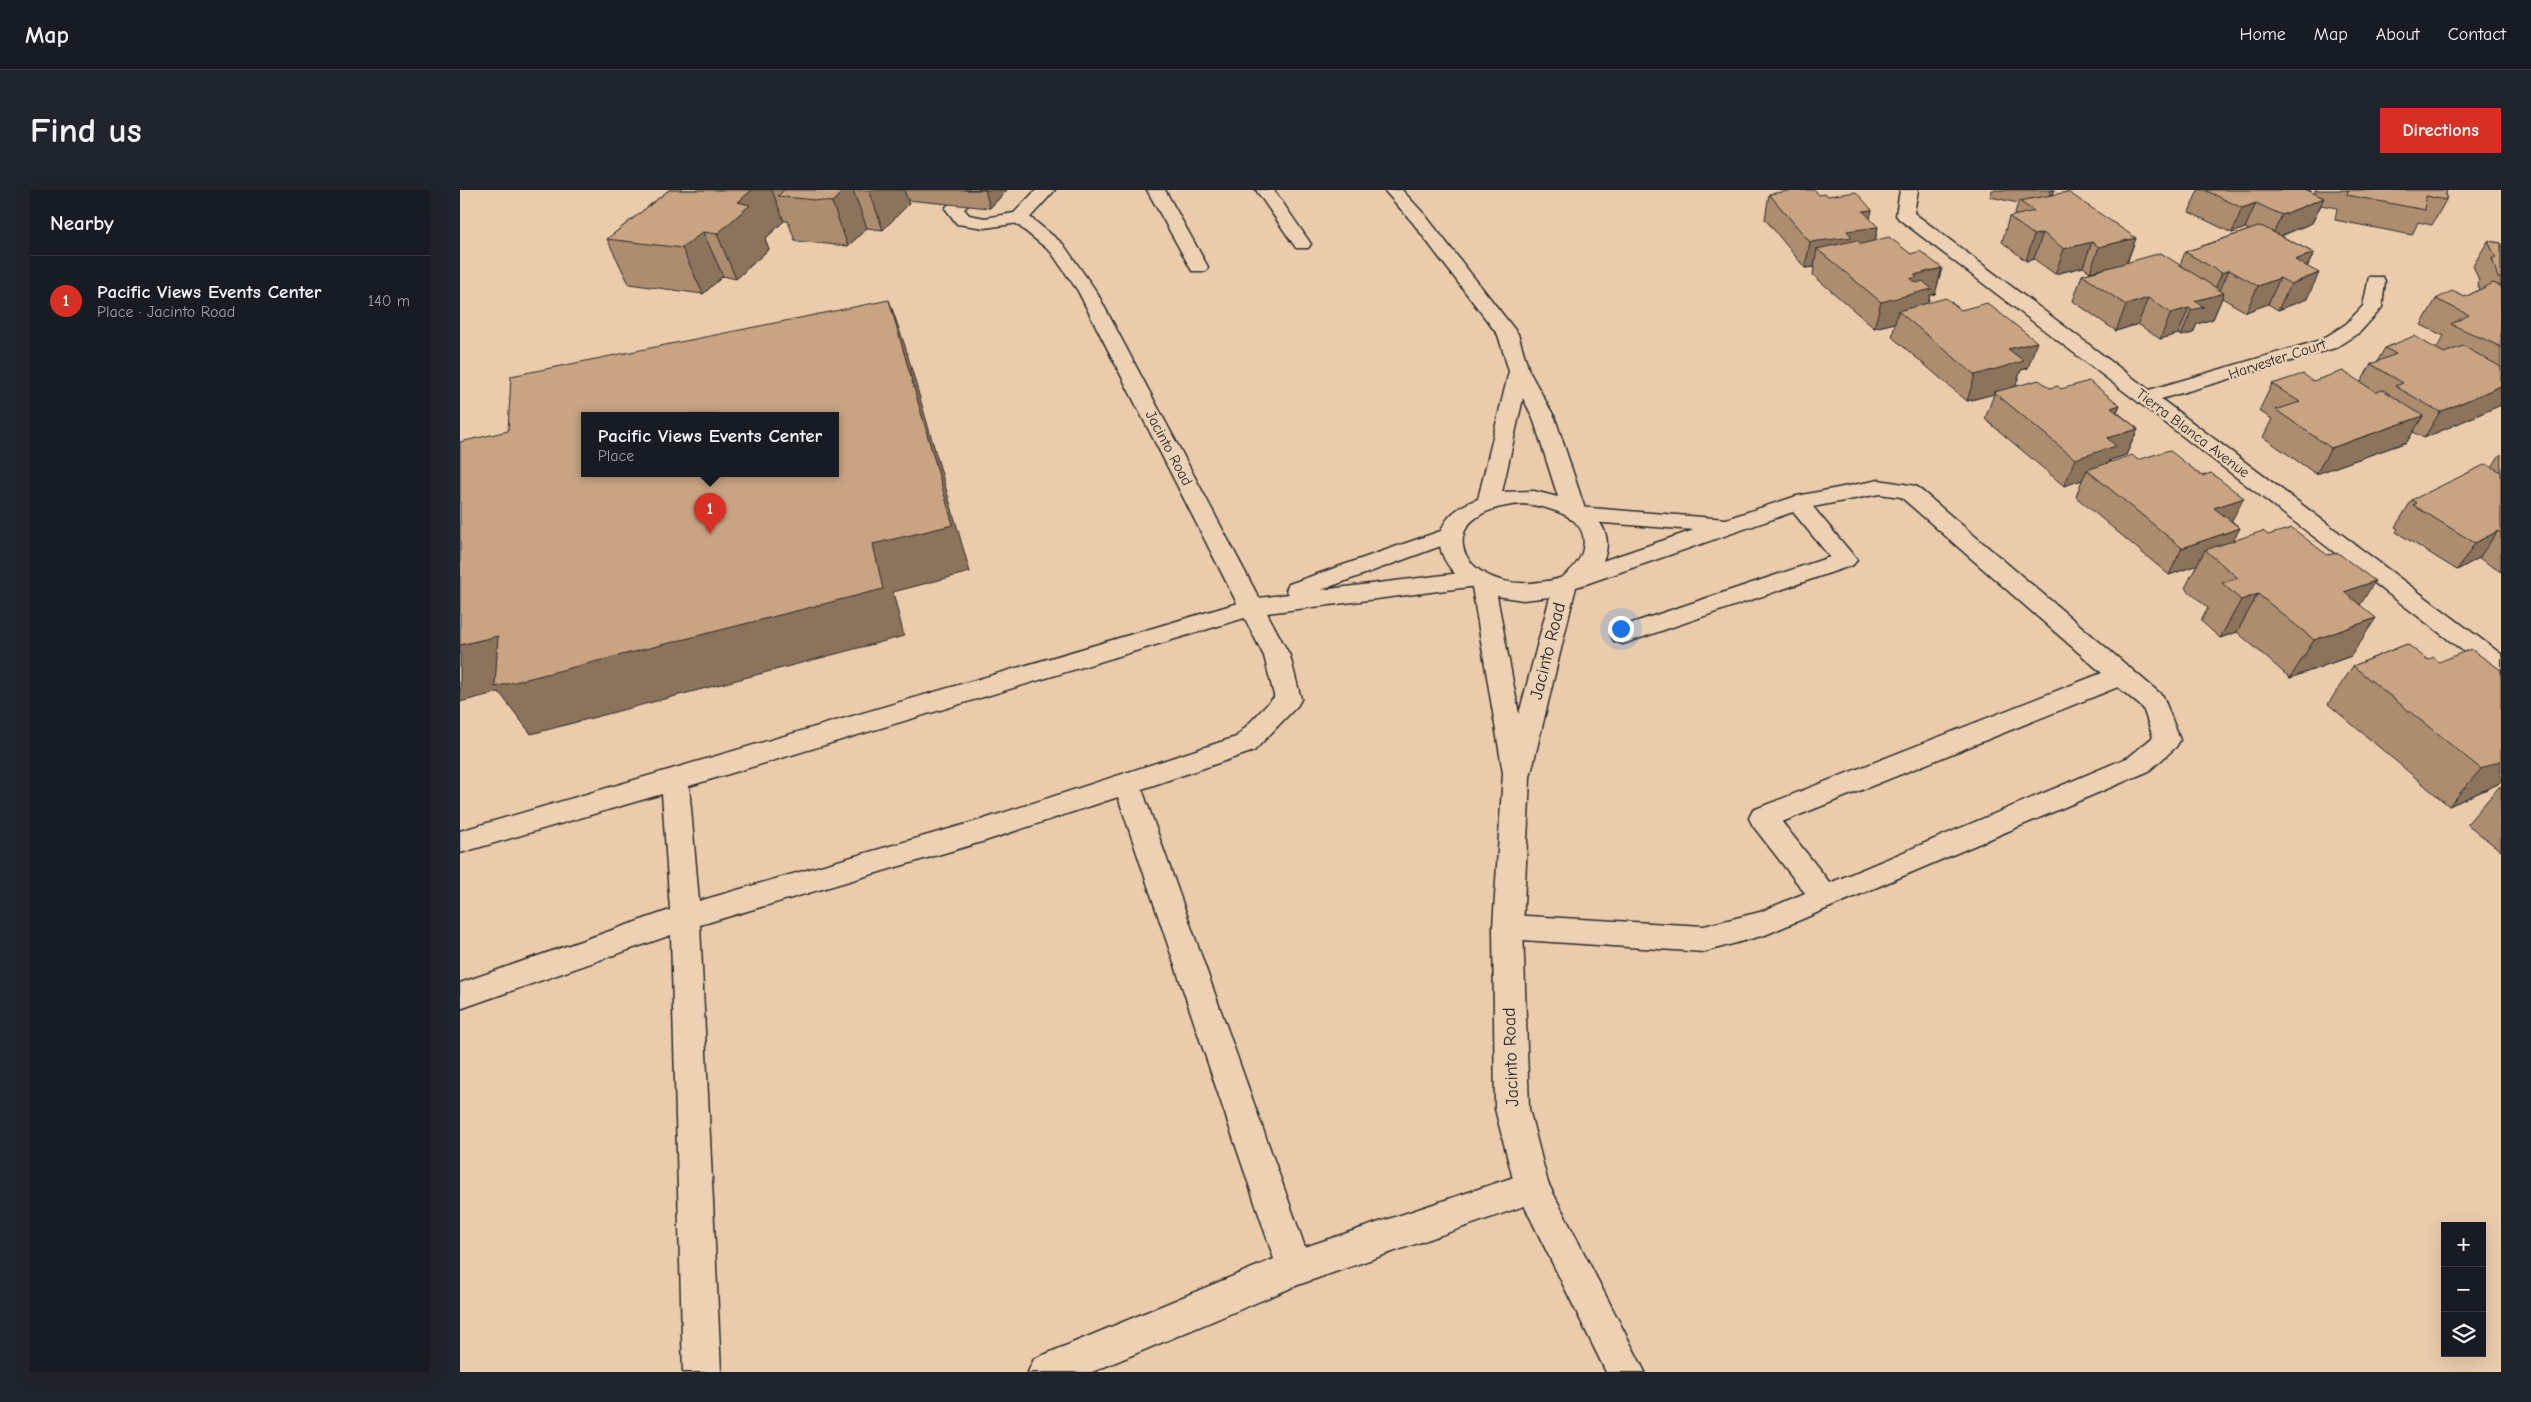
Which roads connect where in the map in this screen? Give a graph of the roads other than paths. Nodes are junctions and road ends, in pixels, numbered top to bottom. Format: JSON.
{"nodes":[{"id":1,"x":976,"y":190,"type":"edge"},
{"id":2,"x":1046,"y":190,"type":"edge"},
{"id":3,"x":1156,"y":190,"type":"edge"},
{"id":4,"x":1265,"y":190,"type":"edge"},
{"id":5,"x":1393,"y":190,"type":"edge"},
{"id":6,"x":1909,"y":190,"type":"edge"},
{"id":7,"x":1020,"y":218,"type":"junction"},
{"id":8,"x":1302,"y":244,"type":"dead end"},
{"id":9,"x":1199,"y":267,"type":"dead end"},
{"id":10,"x":2376,"y":281,"type":"dead end"},
{"id":11,"x":1519,"y":371,"type":"junction"},
{"id":12,"x":2145,"y":397,"type":"junction"},
{"id":13,"x":1488,"y":503,"type":"junction"},
{"id":14,"x":1797,"y":503,"type":"junction"},
{"id":15,"x":1576,"y":513,"type":"junction"},
{"id":16,"x":1730,"y":525,"type":"junction"},
{"id":17,"x":1452,"y":534,"type":"junction"},
{"id":18,"x":1480,"y":581,"type":"junction"},
{"id":19,"x":1570,"y":581,"type":"junction"},
{"id":20,"x":1252,"y":607,"type":"junction"},
{"id":21,"x":1623,"y":635,"type":"dead end"},
{"id":22,"x":2501,"y":667,"type":"edge"},
{"id":23,"x":2122,"y":675,"type":"junction"},
{"id":24,"x":1516,"y":777,"type":"junction"},
{"id":25,"x":675,"y":780,"type":"junction"},
{"id":26,"x":1127,"y":784,"type":"junction"},
{"id":27,"x":460,"y":842,"type":"edge"},
{"id":28,"x":1825,"y":898,"type":"junction"},
{"id":29,"x":685,"y":917,"type":"junction"},
{"id":30,"x":1508,"y":927,"type":"junction"},
{"id":31,"x":460,"y":996,"type":"edge"},
{"id":32,"x":1532,"y":1187,"type":"junction"},
{"id":33,"x":1295,"y":1268,"type":"junction"},
{"id":34,"x":702,"y":1372,"type":"edge"},
{"id":35,"x":1047,"y":1372,"type":"edge"},
{"id":36,"x":1626,"y":1372,"type":"edge"}],
"edges":[{"from":1,"to":7,"type":"street"},
{"from":2,"to":7,"type":"street"},
{"from":3,"to":9,"type":"street"},
{"from":4,"to":8,"type":"street"},
{"from":5,"to":11,"type":"street"},
{"from":6,"to":12,"type":"street","name":"Tierra Blanca Avenue"},
{"from":7,"to":20,"type":"street","name":"Jacinto Road"},
{"from":10,"to":12,"type":"street","name":"Harvester Court"},
{"from":11,"to":13,"type":"street"},
{"from":11,"to":15,"type":"street"},
{"from":12,"to":22,"type":"street","name":"Tierra Blanca Avenue"},
{"from":13,"to":15,"type":"street"},
{"from":13,"to":17,"type":"street"},
{"from":14,"to":16,"type":"street"},
{"from":14,"to":21,"type":"street"},
{"from":14,"to":23,"type":"street"},
{"from":15,"to":16,"type":"street"},
{"from":15,"to":19,"type":"street"},
{"from":16,"to":19,"type":"street"},
{"from":17,"to":18,"type":"street"},
{"from":17,"to":20,"type":"street"},
{"from":18,"to":19,"type":"street"},
{"from":18,"to":20,"type":"street"},
{"from":18,"to":24,"type":"street","name":"Jacinto Road"},
{"from":19,"to":24,"type":"street","name":"Jacinto Road"},
{"from":20,"to":25,"type":"street"},
{"from":20,"to":26,"type":"street","name":"Jacinto Road"},
{"from":23,"to":28,"type":"street"},
{"from":23,"to":28,"type":"street"},
{"from":24,"to":30,"type":"street","name":"Jacinto Road"},
{"from":25,"to":27,"type":"street"},
{"from":25,"to":29,"type":"street"},
{"from":26,"to":29,"type":"street"},
{"from":26,"to":33,"type":"street"},
{"from":28,"to":30,"type":"street"},
{"from":29,"to":31,"type":"street"},
{"from":29,"to":34,"type":"street"},
{"from":30,"to":32,"type":"street","name":"Jacinto Road"},
{"from":32,"to":33,"type":"street"},
{"from":32,"to":36,"type":"street","name":"Jacinto Road"},
{"from":33,"to":35,"type":"street"}]}
